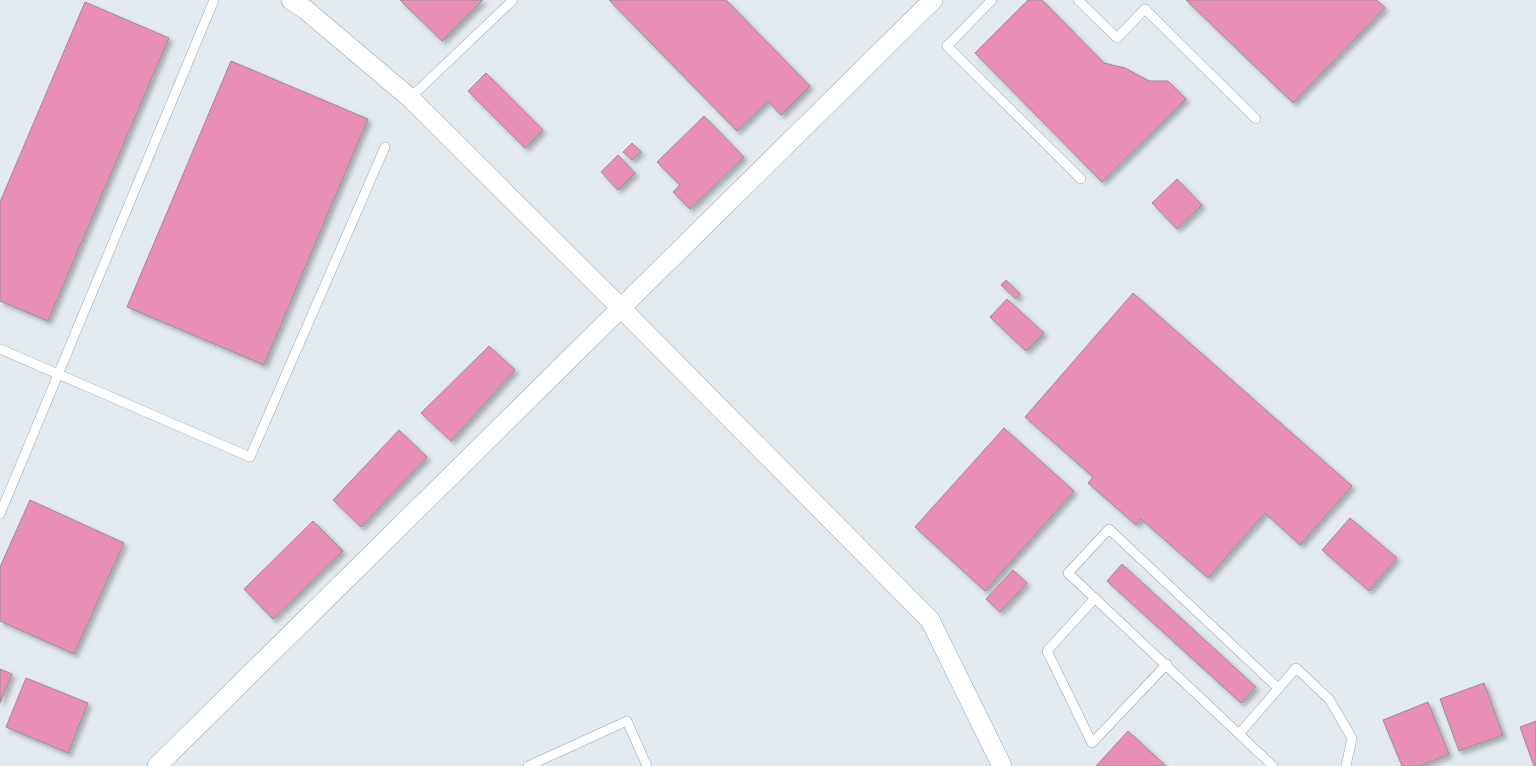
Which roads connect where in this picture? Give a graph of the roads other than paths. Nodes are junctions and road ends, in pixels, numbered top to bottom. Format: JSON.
{"nodes":[{"id":1,"x":214,"y":0,"type":"edge"},
{"id":2,"x":291,"y":0,"type":"edge"},
{"id":3,"x":513,"y":0,"type":"edge"},
{"id":4,"x":933,"y":0,"type":"edge"},
{"id":5,"x":992,"y":0,"type":"edge"},
{"id":6,"x":1078,"y":0,"type":"edge"},
{"id":7,"x":410,"y":98,"type":"junction"},
{"id":8,"x":1256,"y":119,"type":"dead end"},
{"id":9,"x":385,"y":147,"type":"dead end"},
{"id":10,"x":1081,"y":179,"type":"dead end"},
{"id":11,"x":621,"y":308,"type":"junction"},
{"id":12,"x":0,"y":349,"type":"edge"},
{"id":13,"x":59,"y":375,"type":"junction"},
{"id":14,"x":0,"y":514,"type":"edge"},
{"id":15,"x":1095,"y":598,"type":"junction"},
{"id":16,"x":1167,"y":664,"type":"junction"},
{"id":17,"x":1279,"y":689,"type":"junction"},
{"id":18,"x":1239,"y":734,"type":"junction"},
{"id":19,"x":157,"y":766,"type":"edge"},
{"id":20,"x":528,"y":766,"type":"edge"},
{"id":21,"x":648,"y":766,"type":"edge"},
{"id":22,"x":1002,"y":766,"type":"edge"},
{"id":23,"x":1273,"y":766,"type":"edge"},
{"id":24,"x":1346,"y":766,"type":"edge"}],
"edges":[{"from":1,"to":13,"type":"lane"},
{"from":2,"to":7,"type":"street"},
{"from":3,"to":7,"type":"lane"},
{"from":4,"to":11,"type":"street"},
{"from":5,"to":10,"type":"lane"},
{"from":6,"to":8,"type":"lane"},
{"from":7,"to":11,"type":"street"},
{"from":9,"to":13,"type":"lane"},
{"from":11,"to":19,"type":"street"},
{"from":11,"to":22,"type":"street"},
{"from":12,"to":13,"type":"lane"},
{"from":13,"to":14,"type":"lane"},
{"from":15,"to":16,"type":"lane"},
{"from":15,"to":16,"type":"lane"},
{"from":15,"to":17,"type":"lane"},
{"from":16,"to":18,"type":"lane"},
{"from":17,"to":18,"type":"lane"},
{"from":17,"to":24,"type":"lane"},
{"from":18,"to":23,"type":"lane"},
{"from":20,"to":21,"type":"lane"}]}
